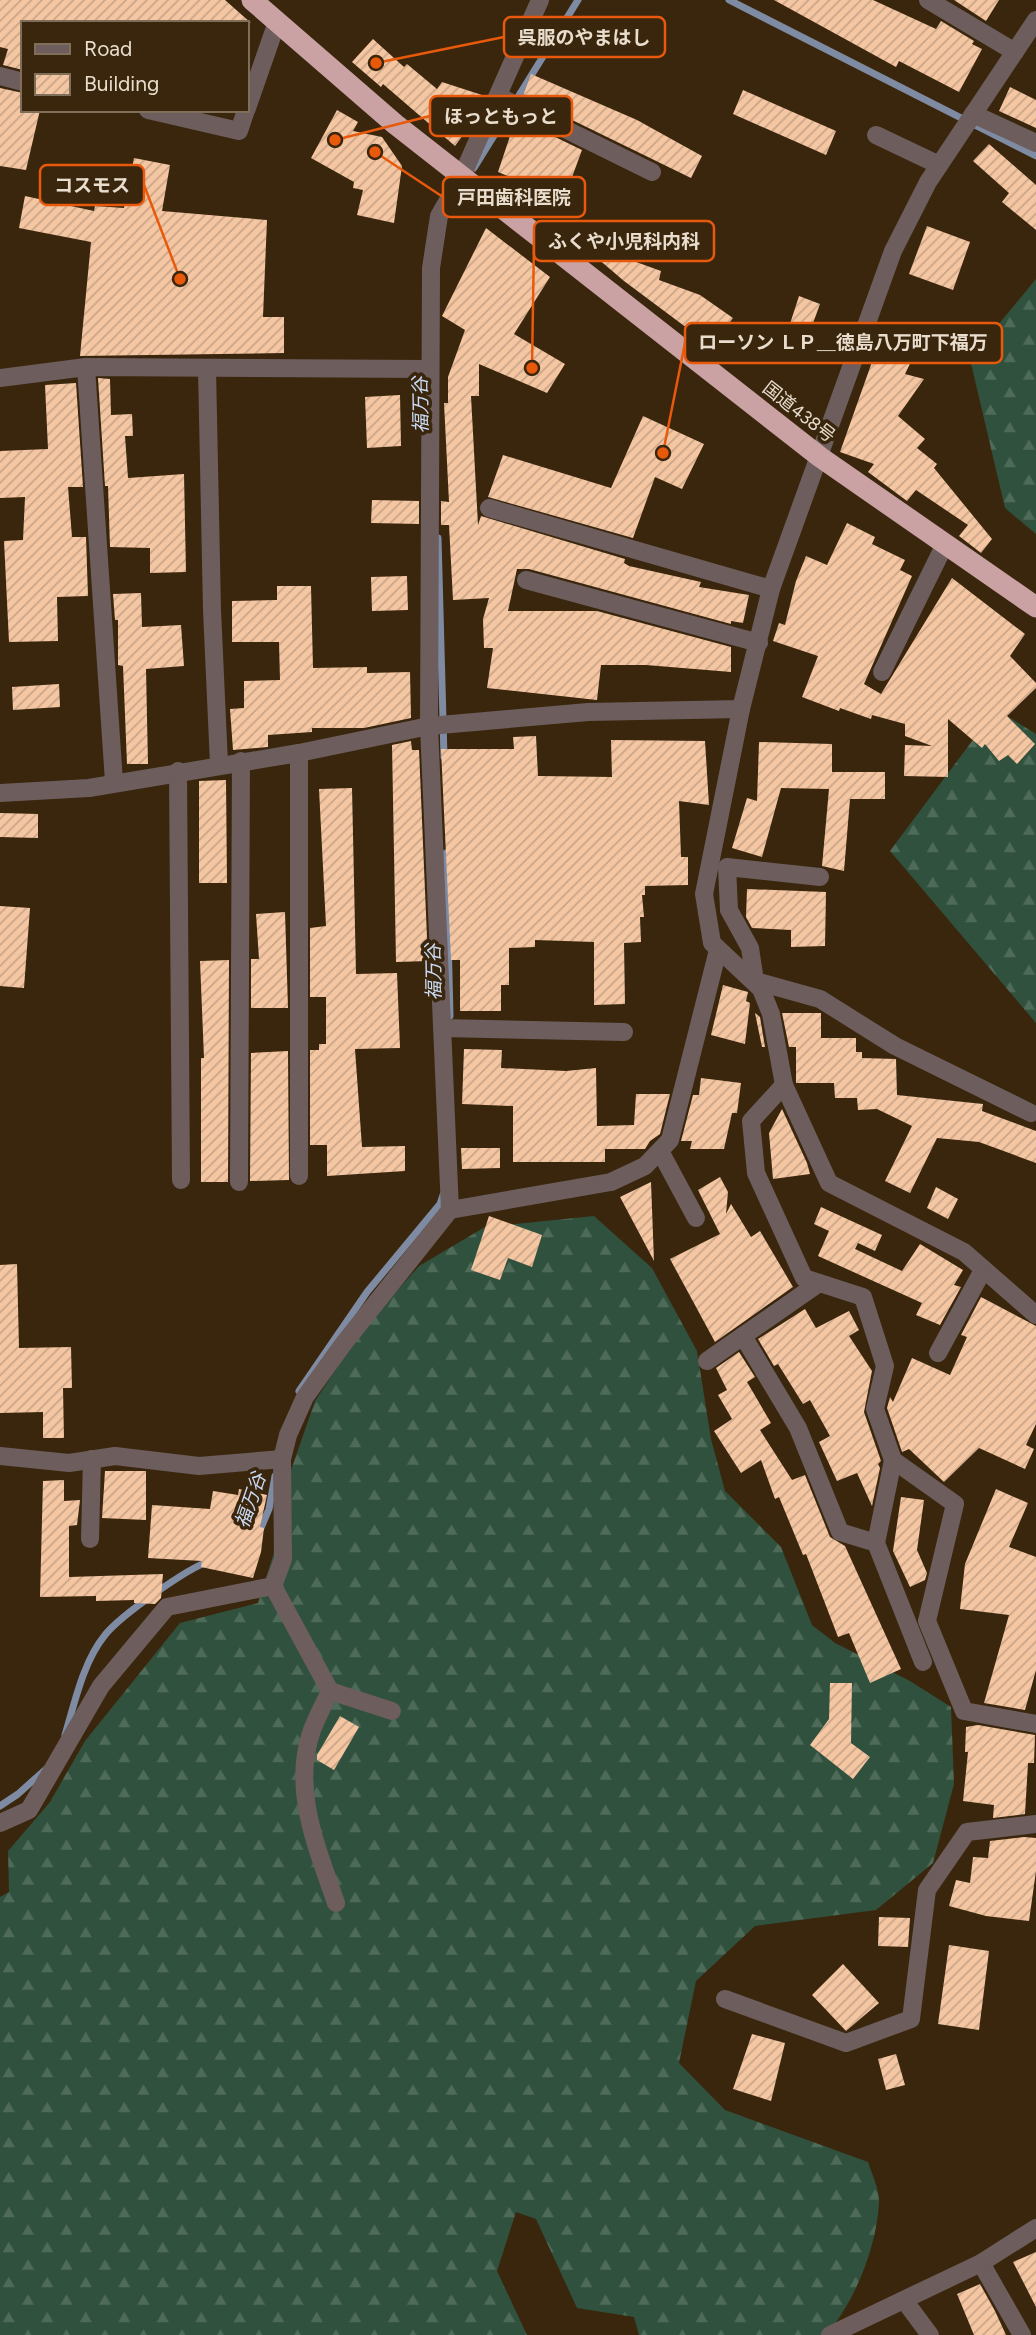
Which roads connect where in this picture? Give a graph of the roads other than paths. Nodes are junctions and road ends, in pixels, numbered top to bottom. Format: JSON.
{"nodes":[{"id":1,"x":252,"y":0,"type":"edge"},
{"id":2,"x":540,"y":0,"type":"edge"},
{"id":3,"x":928,"y":0,"type":"edge"},
{"id":4,"x":1036,"y":20,"type":"edge"},
{"id":5,"x":277,"y":22,"type":"junction"},
{"id":6,"x":1015,"y":52,"type":"junction"},
{"id":7,"x":0,"y":76,"type":"edge"},
{"id":8,"x":21,"y":81,"type":"edge"},
{"id":9,"x":498,"y":96,"type":"junction"},
{"id":10,"x":248,"y":103,"type":"edge"},
{"id":11,"x":157,"y":112,"type":"edge"},
{"id":12,"x":245,"y":112,"type":"edge"},
{"id":13,"x":973,"y":114,"type":"junction"},
{"id":14,"x":876,"y":135,"type":"dead end"},
{"id":15,"x":1036,"y":143,"type":"edge"},
{"id":16,"x":939,"y":165,"type":"junction"},
{"id":17,"x":652,"y":172,"type":"dead end"},
{"id":18,"x":462,"y":176,"type":"junction"},
{"id":19,"x":86,"y":367,"type":"junction"},
{"id":20,"x":207,"y":368,"type":"junction"},
{"id":21,"x":430,"y":369,"type":"junction"},
{"id":22,"x":0,"y":377,"type":"edge"},
{"id":23,"x":820,"y":457,"type":"junction"},
{"id":24,"x":488,"y":508,"type":"dead end"},
{"id":25,"x":945,"y":544,"type":"junction"},
{"id":26,"x":526,"y":580,"type":"dead end"},
{"id":27,"x":771,"y":589,"type":"junction"},
{"id":28,"x":1036,"y":607,"type":"edge"},
{"id":29,"x":759,"y":643,"type":"junction"},
{"id":30,"x":882,"y":672,"type":"dead end"},
{"id":31,"x":741,"y":709,"type":"junction"},
{"id":32,"x":429,"y":726,"type":"junction"},
{"id":33,"x":299,"y":753,"type":"junction"},
{"id":34,"x":241,"y":761,"type":"junction"},
{"id":35,"x":219,"y":764,"type":"junction"},
{"id":36,"x":178,"y":771,"type":"junction"},
{"id":37,"x":114,"y":782,"type":"junction"},
{"id":38,"x":0,"y":793,"type":"edge"},
{"id":39,"x":820,"y":877,"type":"dead end"},
{"id":40,"x":718,"y":950,"type":"junction"},
{"id":41,"x":755,"y":981,"type":"junction"},
{"id":42,"x":442,"y":1028,"type":"junction"},
{"id":43,"x":624,"y":1032,"type":"dead end"},
{"id":44,"x":784,"y":1085,"type":"junction"},
{"id":45,"x":1031,"y":1113,"type":"dead end"},
{"id":46,"x":660,"y":1150,"type":"junction"},
{"id":47,"x":299,"y":1176,"type":"dead end"},
{"id":48,"x":181,"y":1180,"type":"dead end"},
{"id":49,"x":239,"y":1182,"type":"dead end"},
{"id":50,"x":450,"y":1210,"type":"junction"},
{"id":51,"x":696,"y":1218,"type":"dead end"},
{"id":52,"x":983,"y":1270,"type":"junction"},
{"id":53,"x":819,"y":1283,"type":"junction"},
{"id":54,"x":1036,"y":1315,"type":"edge"},
{"id":55,"x":743,"y":1336,"type":"junction"},
{"id":56,"x":938,"y":1353,"type":"dead end"},
{"id":57,"x":707,"y":1361,"type":"dead end"},
{"id":58,"x":0,"y":1455,"type":"edge"},
{"id":59,"x":282,"y":1459,"type":"junction"},
{"id":60,"x":92,"y":1460,"type":"junction"},
{"id":61,"x":893,"y":1460,"type":"junction"},
{"id":62,"x":90,"y":1539,"type":"dead end"},
{"id":63,"x":876,"y":1542,"type":"junction"},
{"id":64,"x":273,"y":1586,"type":"junction"},
{"id":65,"x":923,"y":1662,"type":"dead end"},
{"id":66,"x":330,"y":1691,"type":"junction"},
{"id":67,"x":392,"y":1711,"type":"dead end"},
{"id":68,"x":1036,"y":1724,"type":"edge"},
{"id":69,"x":0,"y":1822,"type":"edge"},
{"id":70,"x":1036,"y":1824,"type":"edge"},
{"id":71,"x":336,"y":1903,"type":"dead end"},
{"id":72,"x":725,"y":1999,"type":"dead end"},
{"id":73,"x":1036,"y":2228,"type":"edge"},
{"id":74,"x":981,"y":2263,"type":"junction"},
{"id":75,"x":904,"y":2300,"type":"junction"},
{"id":76,"x":831,"y":2335,"type":"edge"},
{"id":77,"x":930,"y":2335,"type":"edge"},
{"id":78,"x":1022,"y":2335,"type":"edge"}],
"edges":[{"from":1,"to":5,"type":"highway","name":"国道438号"},
{"from":2,"to":9,"type":"street"},
{"from":3,"to":6,"type":"street"},
{"from":4,"to":6,"type":"street"},
{"from":5,"to":10,"type":"street"},
{"from":5,"to":18,"type":"highway","name":"国道438号"},
{"from":6,"to":13,"type":"street"},
{"from":7,"to":8,"type":"street"},
{"from":9,"to":17,"type":"street"},
{"from":9,"to":18,"type":"street"},
{"from":11,"to":12,"type":"street"},
{"from":13,"to":15,"type":"street"},
{"from":13,"to":16,"type":"street"},
{"from":14,"to":16,"type":"street"},
{"from":16,"to":23,"type":"street"},
{"from":18,"to":21,"type":"street"},
{"from":18,"to":23,"type":"highway","name":"国道438号"},
{"from":19,"to":20,"type":"street"},
{"from":19,"to":22,"type":"street"},
{"from":19,"to":37,"type":"street"},
{"from":20,"to":21,"type":"street"},
{"from":20,"to":35,"type":"street"},
{"from":21,"to":32,"type":"street"},
{"from":23,"to":25,"type":"highway","name":"国道438号"},
{"from":23,"to":27,"type":"street"},
{"from":24,"to":27,"type":"street"},
{"from":25,"to":28,"type":"highway","name":"国道438号"},
{"from":25,"to":30,"type":"street"},
{"from":26,"to":29,"type":"street"},
{"from":27,"to":29,"type":"street"},
{"from":29,"to":31,"type":"street"},
{"from":31,"to":32,"type":"street"},
{"from":31,"to":40,"type":"street"},
{"from":32,"to":33,"type":"street"},
{"from":32,"to":42,"type":"street"},
{"from":33,"to":34,"type":"street"},
{"from":33,"to":47,"type":"street"},
{"from":34,"to":35,"type":"street"},
{"from":34,"to":49,"type":"street"},
{"from":35,"to":36,"type":"street"},
{"from":36,"to":37,"type":"street"},
{"from":36,"to":48,"type":"street"},
{"from":37,"to":38,"type":"street"},
{"from":39,"to":41,"type":"street"},
{"from":40,"to":41,"type":"street"},
{"from":40,"to":46,"type":"street"},
{"from":41,"to":44,"type":"street"},
{"from":41,"to":45,"type":"street"},
{"from":42,"to":43,"type":"street"},
{"from":42,"to":50,"type":"street"},
{"from":44,"to":52,"type":"street"},
{"from":44,"to":53,"type":"street"},
{"from":46,"to":50,"type":"street"},
{"from":46,"to":51,"type":"street"},
{"from":50,"to":59,"type":"street"},
{"from":52,"to":54,"type":"street"},
{"from":52,"to":56,"type":"street"},
{"from":53,"to":55,"type":"street"},
{"from":53,"to":61,"type":"street"},
{"from":55,"to":57,"type":"street"},
{"from":55,"to":63,"type":"street"},
{"from":58,"to":60,"type":"street"},
{"from":59,"to":60,"type":"street"},
{"from":59,"to":64,"type":"street"},
{"from":60,"to":62,"type":"street"},
{"from":61,"to":63,"type":"street"},
{"from":61,"to":68,"type":"street"},
{"from":63,"to":65,"type":"street"},
{"from":64,"to":66,"type":"street"},
{"from":64,"to":69,"type":"street"},
{"from":66,"to":67,"type":"street"},
{"from":66,"to":71,"type":"street"},
{"from":70,"to":72,"type":"street"},
{"from":73,"to":74,"type":"street"},
{"from":74,"to":75,"type":"street"},
{"from":74,"to":78,"type":"street"},
{"from":75,"to":76,"type":"street"},
{"from":75,"to":77,"type":"street"}]}
